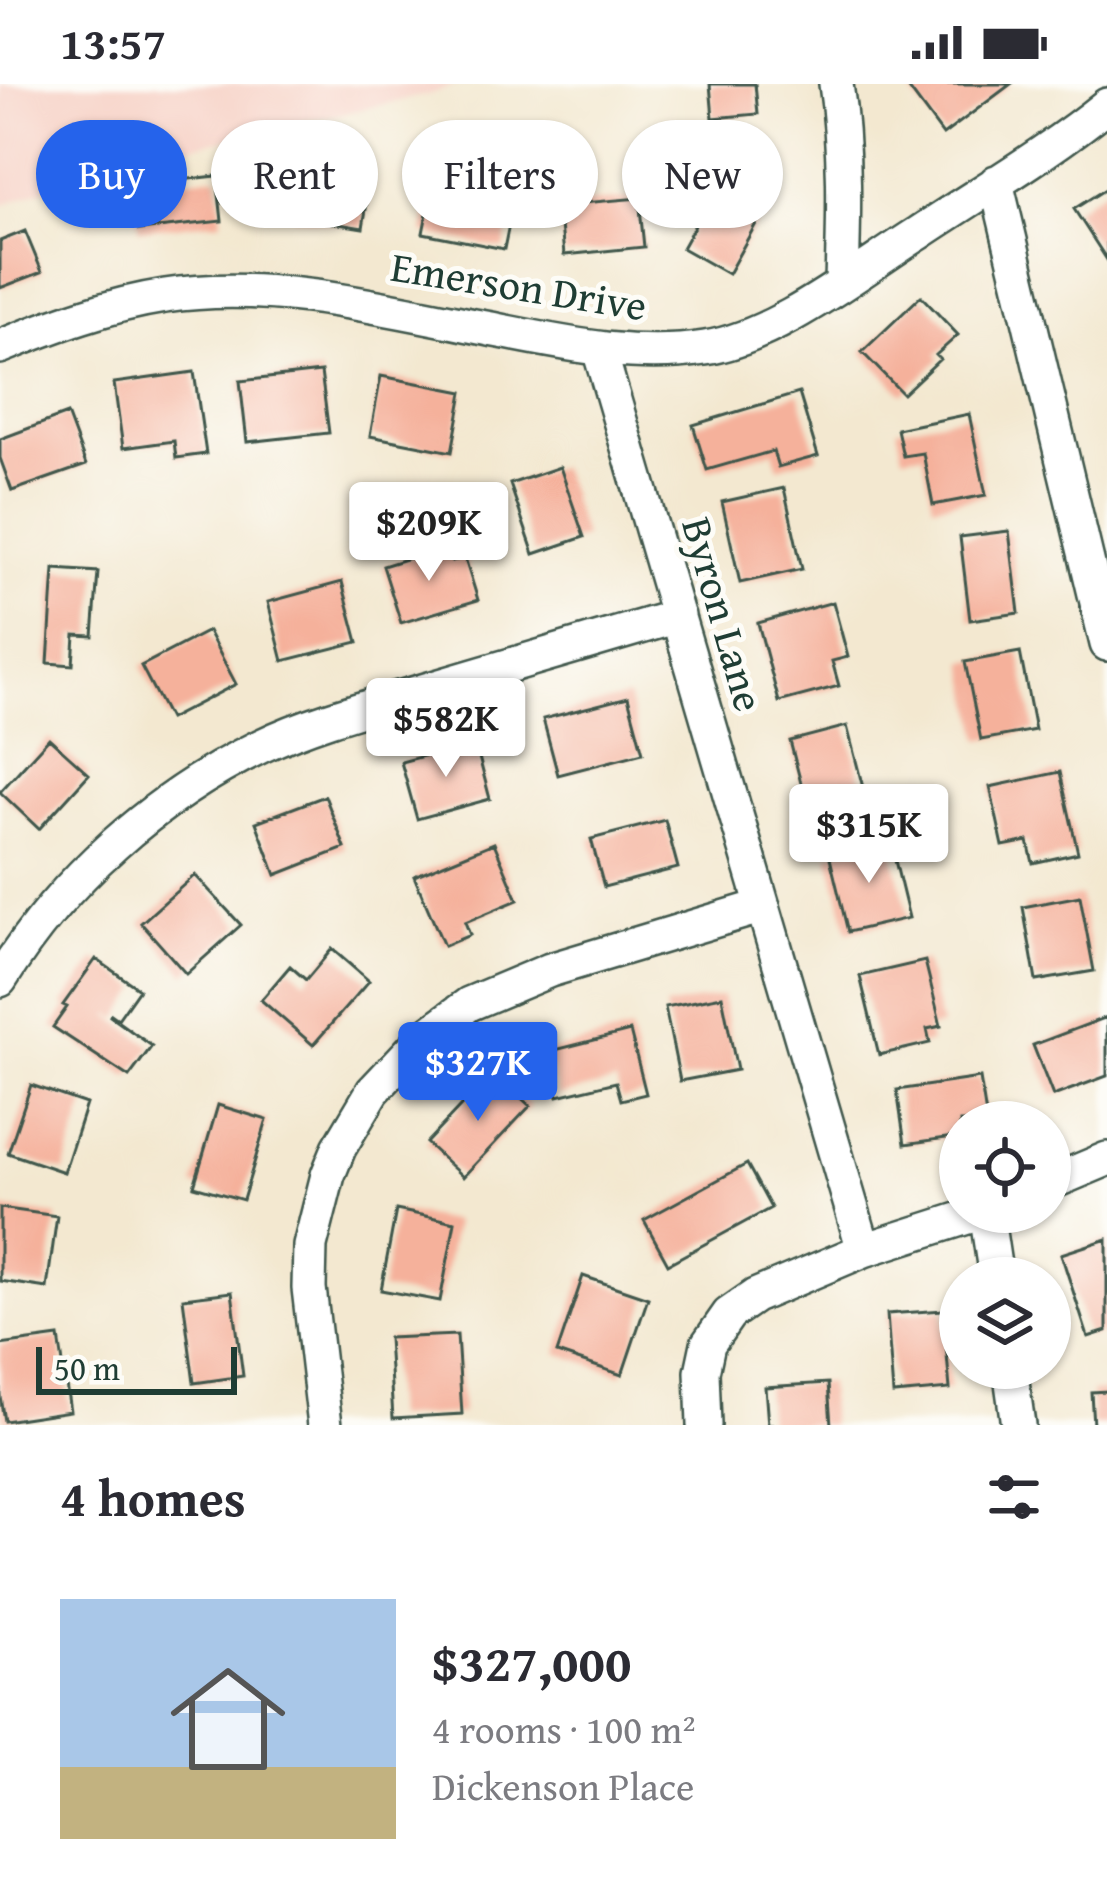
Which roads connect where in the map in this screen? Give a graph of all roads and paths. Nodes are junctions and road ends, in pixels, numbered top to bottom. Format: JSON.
{"nodes":[{"id":1,"x":836,"y":84,"type":"edge"},
{"id":2,"x":1107,"y":105,"type":"edge"},
{"id":3,"x":996,"y":182,"type":"junction"},
{"id":4,"x":842,"y":282,"type":"junction"},
{"id":5,"x":0,"y":346,"type":"edge"},
{"id":6,"x":599,"y":349,"type":"junction"},
{"id":7,"x":678,"y":616,"type":"junction"},
{"id":8,"x":1107,"y":644,"type":"edge"},
{"id":9,"x":763,"y":906,"type":"junction"},
{"id":10,"x":0,"y":980,"type":"edge"},
{"id":11,"x":1107,"y":1159,"type":"edge"},
{"id":12,"x":1071,"y":1175,"type":"edge"},
{"id":13,"x":939,"y":1227,"type":"edge"},
{"id":14,"x":865,"y":1250,"type":"junction"},
{"id":15,"x":1013,"y":1389,"type":"edge"},
{"id":16,"x":325,"y":1425,"type":"edge"},
{"id":17,"x":704,"y":1425,"type":"edge"},
{"id":18,"x":1018,"y":1425,"type":"edge"}],
"edges":[{"from":1,"to":4,"type":"street"},
{"from":2,"to":3,"type":"street","name":"Emerson Drive"},
{"from":3,"to":4,"type":"street","name":"Emerson Drive"},
{"from":3,"to":8,"type":"street"},
{"from":4,"to":6,"type":"street","name":"Emerson Drive"},
{"from":5,"to":6,"type":"street","name":"Emerson Drive"},
{"from":6,"to":7,"type":"street","name":"Byron Lane"},
{"from":7,"to":9,"type":"street","name":"Byron Lane"},
{"from":7,"to":10,"type":"street"},
{"from":9,"to":14,"type":"street","name":"Byron Lane"},
{"from":9,"to":16,"type":"street"},
{"from":11,"to":12,"type":"street"},
{"from":13,"to":14,"type":"street"},
{"from":14,"to":17,"type":"street"},
{"from":15,"to":18,"type":"street"}]}
